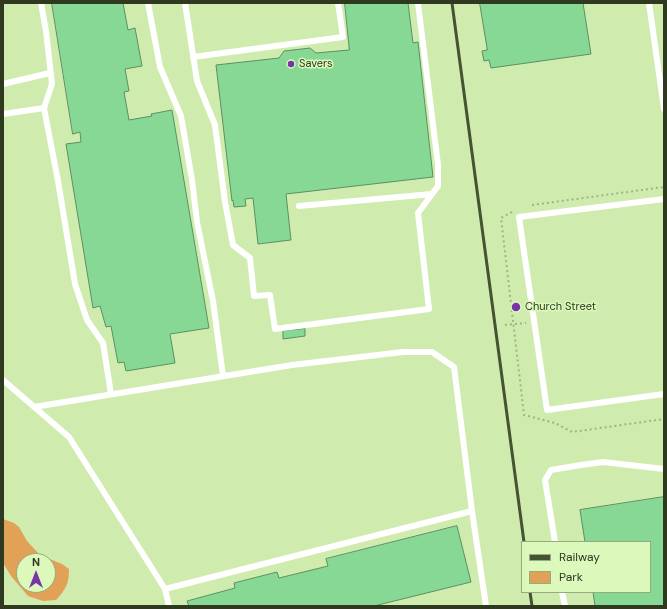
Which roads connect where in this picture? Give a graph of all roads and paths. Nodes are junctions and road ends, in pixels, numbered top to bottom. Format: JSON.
{"nodes":[{"id":1,"x":41,"y":3,"type":"edge"},
{"id":2,"x":148,"y":3,"type":"edge"},
{"id":3,"x":185,"y":3,"type":"edge"},
{"id":4,"x":338,"y":3,"type":"edge"},
{"id":5,"x":418,"y":3,"type":"edge"},
{"id":6,"x":649,"y":3,"type":"edge"},
{"id":7,"x":193,"y":57,"type":"junction"},
{"id":8,"x":50,"y":73,"type":"junction"},
{"id":9,"x":3,"y":84,"type":"edge"},
{"id":10,"x":44,"y":108,"type":"junction"},
{"id":11,"x":664,"y":109,"type":"edge"},
{"id":12,"x":3,"y":114,"type":"edge"},
{"id":13,"x":664,"y":187,"type":"edge"},
{"id":14,"x":432,"y":194,"type":"junction"},
{"id":15,"x":664,"y":199,"type":"edge"},
{"id":16,"x":532,"y":205,"type":"dead end"},
{"id":17,"x":299,"y":206,"type":"dead end"},
{"id":18,"x":512,"y":212,"type":"dead end"},
{"id":19,"x":534,"y":321,"type":"junction"},
{"id":20,"x":505,"y":325,"type":"dead end"},
{"id":21,"x":514,"y":325,"type":"junction"},
{"id":22,"x":223,"y":376,"type":"junction"},
{"id":23,"x":3,"y":380,"type":"edge"},
{"id":24,"x":111,"y":394,"type":"junction"},
{"id":25,"x":664,"y":394,"type":"edge"},
{"id":26,"x":34,"y":407,"type":"junction"},
{"id":27,"x":664,"y":419,"type":"edge"},
{"id":28,"x":664,"y":469,"type":"edge"},
{"id":29,"x":472,"y":511,"type":"junction"},
{"id":30,"x":555,"y":541,"type":"edge"},
{"id":31,"x":165,"y":589,"type":"junction"},
{"id":32,"x":562,"y":593,"type":"edge"},
{"id":33,"x":169,"y":606,"type":"edge"},
{"id":34,"x":486,"y":606,"type":"edge"},
{"id":35,"x":565,"y":606,"type":"edge"}],
"edges":[{"from":1,"to":8,"type":"lane"},
{"from":2,"to":22,"type":"lane"},
{"from":3,"to":7,"type":"lane"},
{"from":4,"to":7,"type":"lane"},
{"from":5,"to":14,"type":"lane"},
{"from":6,"to":11,"type":"lane"},
{"from":7,"to":14,"type":"lane"},
{"from":8,"to":9,"type":"lane"},
{"from":8,"to":10,"type":"lane"},
{"from":10,"to":12,"type":"lane"},
{"from":10,"to":24,"type":"lane"},
{"from":13,"to":16,"type":"path"},
{"from":14,"to":17,"type":"lane"},
{"from":15,"to":19,"type":"lane"},
{"from":18,"to":21,"type":"path"},
{"from":19,"to":21,"type":"path"},
{"from":19,"to":25,"type":"lane"},
{"from":20,"to":21,"type":"path"},
{"from":21,"to":27,"type":"path"},
{"from":22,"to":24,"type":"lane"},
{"from":22,"to":29,"type":"lane"},
{"from":23,"to":26,"type":"lane"},
{"from":24,"to":26,"type":"lane"},
{"from":26,"to":31,"type":"lane"},
{"from":28,"to":30,"type":"lane"},
{"from":29,"to":31,"type":"lane"},
{"from":29,"to":34,"type":"lane"},
{"from":31,"to":33,"type":"lane"},
{"from":32,"to":35,"type":"lane"}]}
